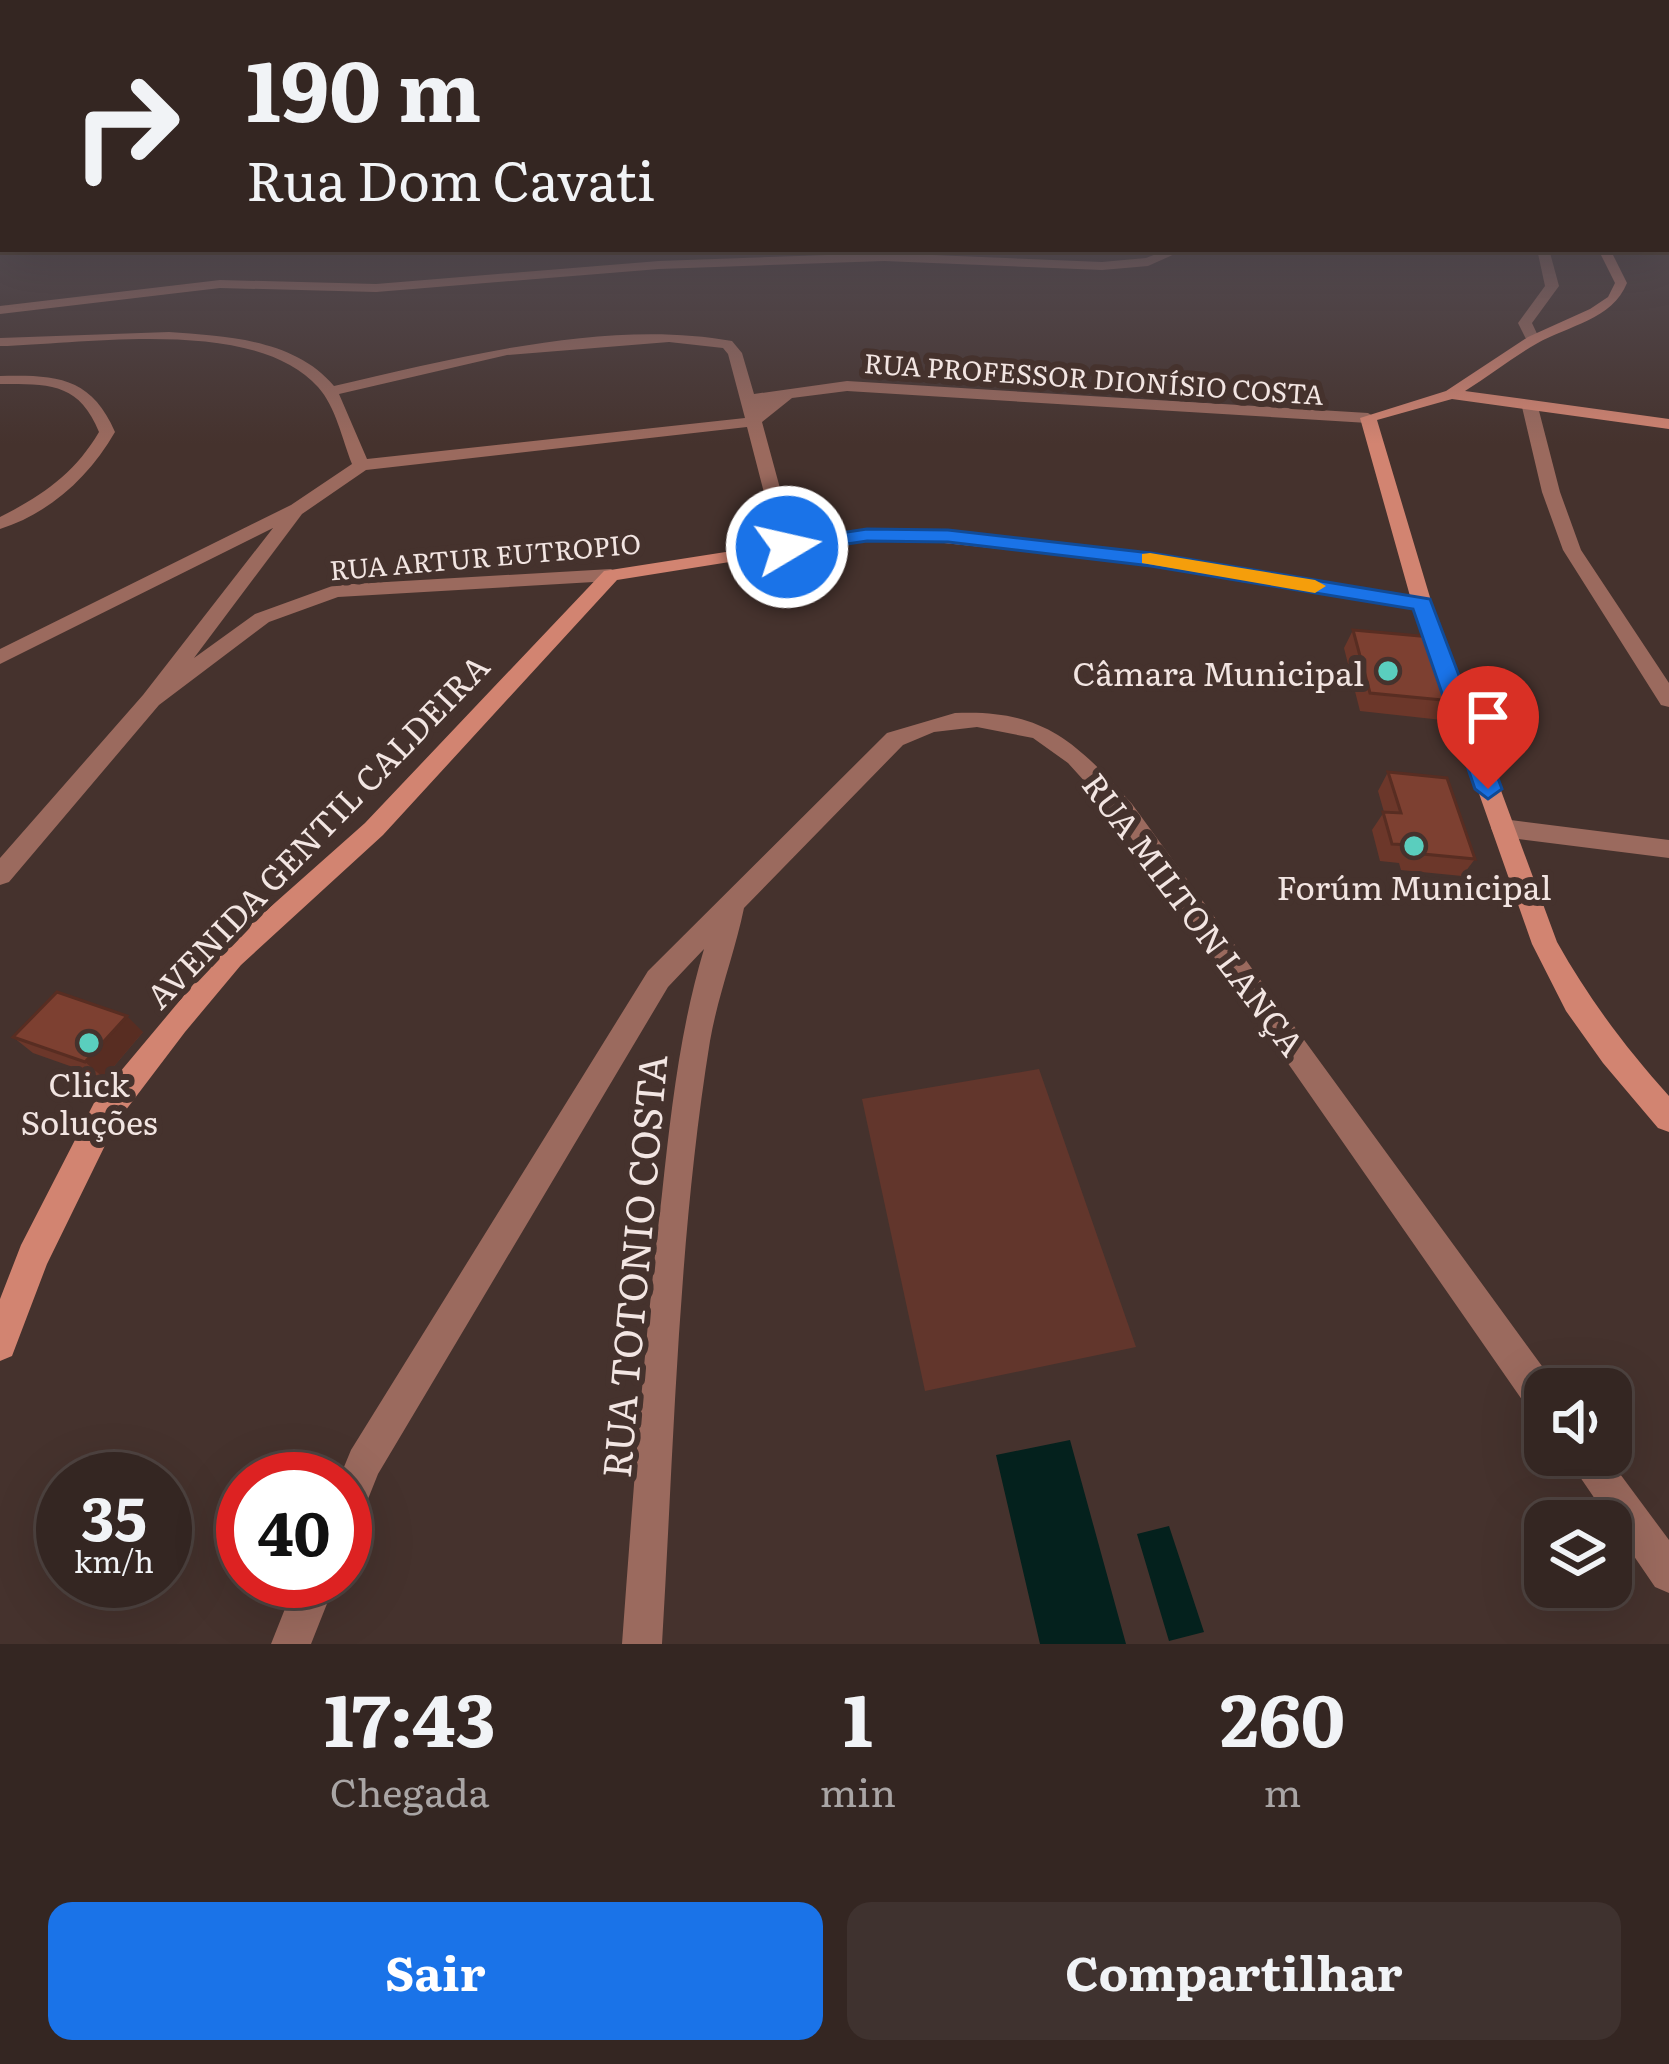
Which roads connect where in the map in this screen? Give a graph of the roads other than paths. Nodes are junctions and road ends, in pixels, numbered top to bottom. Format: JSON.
{"nodes":[{"id":1,"x":163,"y":291,"type":"edge"},
{"id":2,"x":1549,"y":291,"type":"edge"},
{"id":3,"x":1618,"y":291,"type":"edge"},
{"id":4,"x":0,"y":310,"type":"edge"},
{"id":5,"x":1533,"y":340,"type":"junction"},
{"id":6,"x":0,"y":342,"type":"edge"},
{"id":7,"x":0,"y":380,"type":"edge"},
{"id":8,"x":329,"y":392,"type":"junction"},
{"id":9,"x":1451,"y":394,"type":"junction"},
{"id":10,"x":785,"y":397,"type":"junction"},
{"id":11,"x":746,"y":400,"type":"junction"},
{"id":12,"x":1530,"y":407,"type":"junction"},
{"id":13,"x":1368,"y":418,"type":"junction"},
{"id":14,"x":752,"y":422,"type":"junction"},
{"id":15,"x":1669,"y":424,"type":"edge"},
{"id":16,"x":361,"y":465,"type":"junction"},
{"id":17,"x":298,"y":508,"type":"junction"},
{"id":18,"x":0,"y":524,"type":"edge"},
{"id":19,"x":787,"y":547,"type":"junction"},
{"id":20,"x":611,"y":575,"type":"junction"},
{"id":21,"x":1422,"y":604,"type":"junction"},
{"id":22,"x":0,"y":657,"type":"edge"},
{"id":23,"x":152,"y":700,"type":"junction"},
{"id":24,"x":1669,"y":700,"type":"edge"},
{"id":25,"x":1503,"y":829,"type":"junction"},
{"id":26,"x":1669,"y":849,"type":"edge"},
{"id":27,"x":0,"y":875,"type":"edge"},
{"id":28,"x":735,"y":902,"type":"junction"},
{"id":29,"x":1669,"y":1118,"type":"edge"},
{"id":30,"x":0,"y":1344,"type":"edge"},
{"id":31,"x":1524,"y":1371,"type":"edge"},
{"id":32,"x":371,"y":1452,"type":"edge"},
{"id":33,"x":1598,"y":1476,"type":"edge"},
{"id":34,"x":1669,"y":1573,"type":"edge"},
{"id":35,"x":305,"y":1608,"type":"edge"},
{"id":36,"x":291,"y":1644,"type":"edge"},
{"id":37,"x":642,"y":1644,"type":"edge"}],
"edges":[{"from":1,"to":4,"type":"street"},
{"from":2,"to":5,"type":"street"},
{"from":3,"to":5,"type":"main road"},
{"from":5,"to":9,"type":"main road"},
{"from":6,"to":8,"type":"street"},
{"from":7,"to":18,"type":"street"},
{"from":8,"to":11,"type":"street"},
{"from":8,"to":16,"type":"street"},
{"from":9,"to":12,"type":"main road"},
{"from":9,"to":13,"type":"main road"},
{"from":10,"to":11,"type":"street","name":"RUA PROFESSOR DIONÍSIO COSTA"},
{"from":10,"to":13,"type":"street","name":"RUA PROFESSOR DIONÍSIO COSTA"},
{"from":10,"to":14,"type":"street"},
{"from":11,"to":14,"type":"street"},
{"from":12,"to":15,"type":"main road"},
{"from":12,"to":24,"type":"street"},
{"from":13,"to":21,"type":"main road"},
{"from":14,"to":16,"type":"street"},
{"from":14,"to":19,"type":"street"},
{"from":16,"to":17,"type":"street"},
{"from":17,"to":22,"type":"street"},
{"from":17,"to":23,"type":"street"},
{"from":19,"to":20,"type":"main road","name":"RUA ARTUR EUTROPIO"},
{"from":19,"to":21,"type":"main road","name":"RUA ARTUR EUTROPIO"},
{"from":20,"to":23,"type":"street","name":"RUA ARTUR EUTROPIO"},
{"from":20,"to":30,"type":"main road","name":"AVENIDA GENTIL CALDEIRA"},
{"from":21,"to":25,"type":"main road"},
{"from":23,"to":27,"type":"street"},
{"from":25,"to":26,"type":"street"},
{"from":25,"to":29,"type":"main road"},
{"from":28,"to":31,"type":"street","name":"RUA MILTON LANÇA"},
{"from":28,"to":32,"type":"street","name":"RUA MILTON LANÇA"},
{"from":28,"to":37,"type":"street","name":"RUA TOTONIO COSTA"},
{"from":33,"to":34,"type":"street"},
{"from":35,"to":36,"type":"street"}]}
